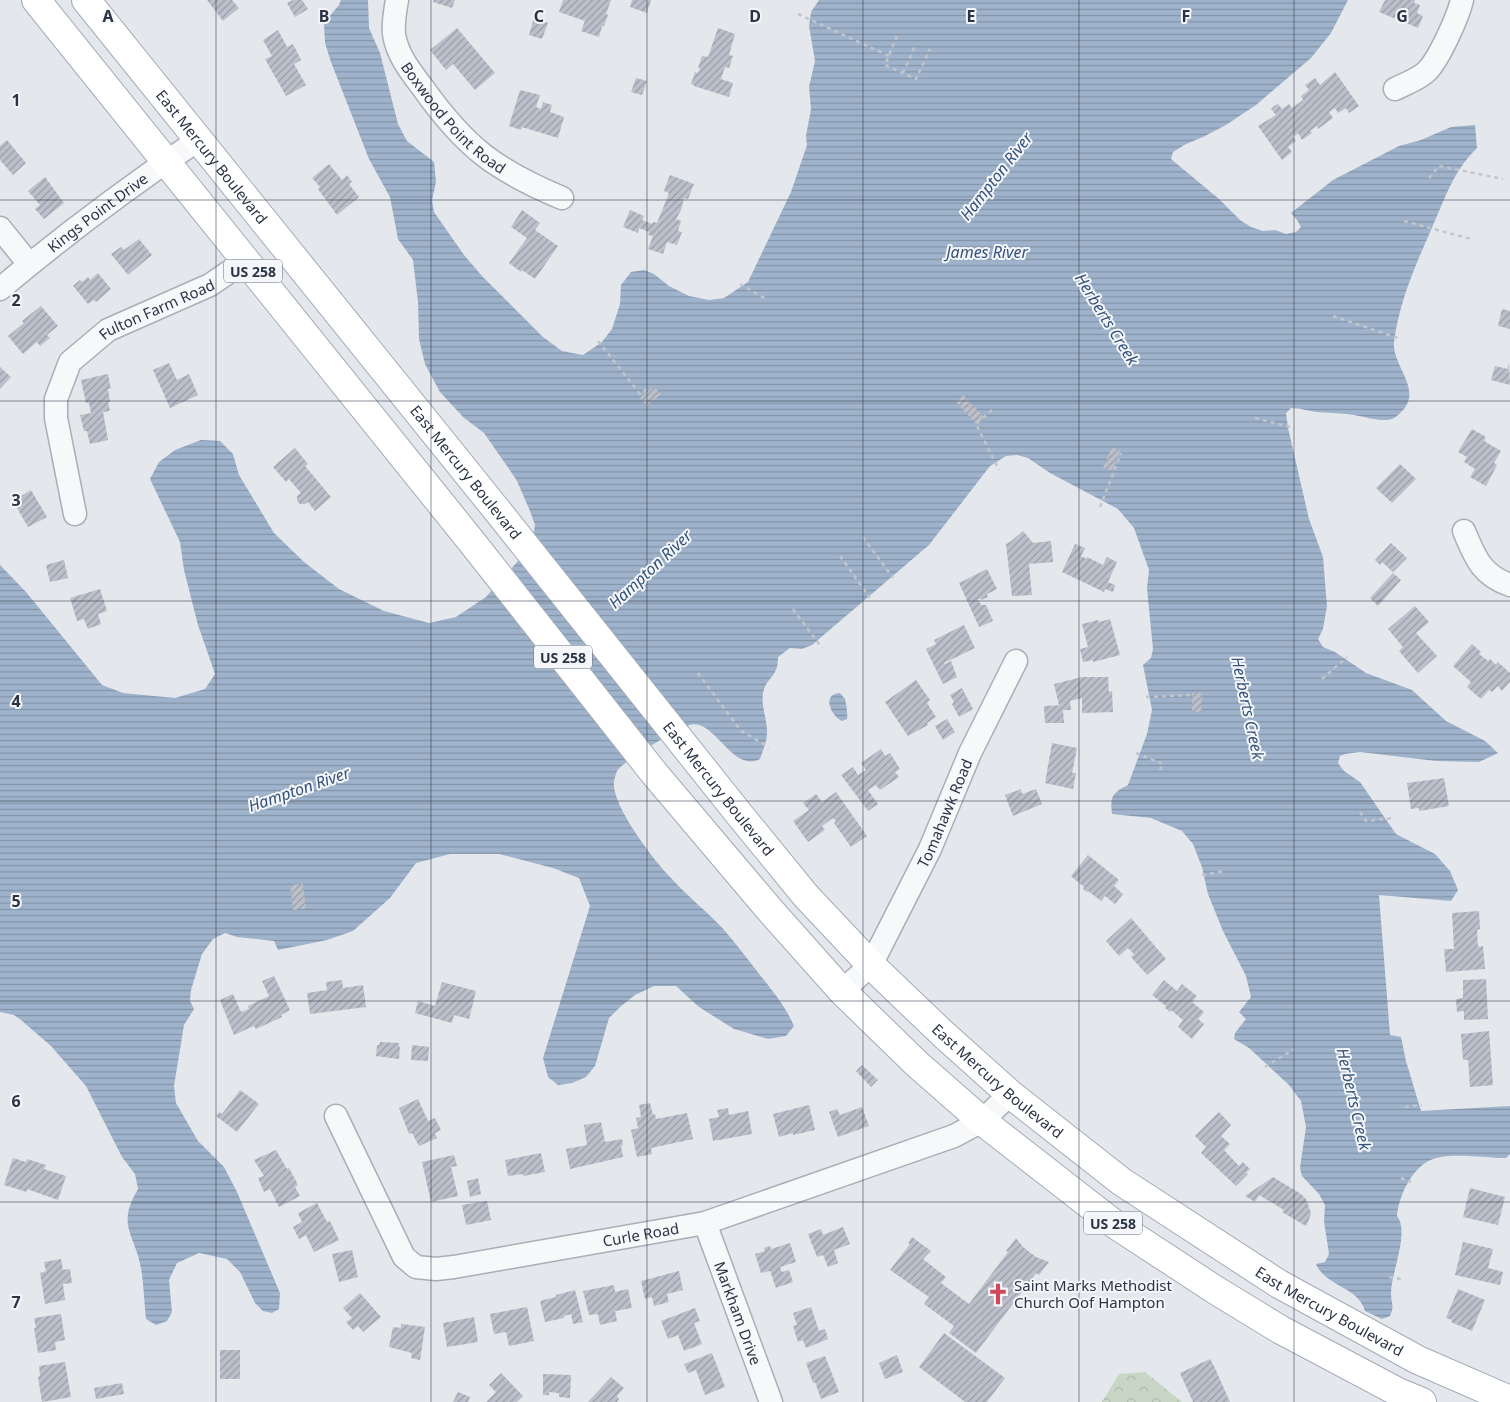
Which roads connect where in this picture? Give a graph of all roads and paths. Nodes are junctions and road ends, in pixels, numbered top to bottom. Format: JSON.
{"nodes":[{"id":1,"x":36,"y":0,"type":"edge"},
{"id":2,"x":397,"y":0,"type":"edge"},
{"id":3,"x":1462,"y":0,"type":"edge"},
{"id":4,"x":87,"y":1,"type":"edge"},
{"id":5,"x":798,"y":14,"type":"dead end"},
{"id":6,"x":897,"y":36,"type":"dead end"},
{"id":7,"x":916,"y":44,"type":"dead end"},
{"id":8,"x":930,"y":49,"type":"dead end"},
{"id":9,"x":889,"y":56,"type":"junction"},
{"id":10,"x":903,"y":73,"type":"junction"},
{"id":11,"x":1395,"y":89,"type":"dead end"},
{"id":12,"x":198,"y":140,"type":"junction"},
{"id":13,"x":166,"y":162,"type":"junction"},
{"id":14,"x":1429,"y":178,"type":"dead end"},
{"id":15,"x":1503,"y":179,"type":"dead end"},
{"id":16,"x":562,"y":198,"type":"dead end"},
{"id":17,"x":1404,"y":221,"type":"dead end"},
{"id":18,"x":0,"y":228,"type":"edge"},
{"id":19,"x":1471,"y":239,"type":"dead end"},
{"id":20,"x":245,"y":261,"type":"junction"},
{"id":21,"x":29,"y":264,"type":"junction"},
{"id":22,"x":740,"y":284,"type":"dead end"},
{"id":23,"x":0,"y":289,"type":"edge"},
{"id":24,"x":766,"y":299,"type":"dead end"},
{"id":25,"x":1333,"y":316,"type":"dead end"},
{"id":26,"x":1398,"y":338,"type":"dead end"},
{"id":27,"x":598,"y":341,"type":"dead end"},
{"id":28,"x":647,"y":389,"type":"dead end"},
{"id":29,"x":992,"y":410,"type":"dead end"},
{"id":30,"x":1255,"y":418,"type":"dead end"},
{"id":31,"x":1294,"y":428,"type":"dead end"},
{"id":32,"x":1120,"y":453,"type":"dead end"},
{"id":33,"x":999,"y":470,"type":"dead end"},
{"id":34,"x":1100,"y":507,"type":"dead end"},
{"id":35,"x":75,"y":514,"type":"dead end"},
{"id":36,"x":1464,"y":531,"type":"dead end"},
{"id":37,"x":864,"y":537,"type":"dead end"},
{"id":38,"x":840,"y":556,"type":"dead end"},
{"id":39,"x":893,"y":578,"type":"dead end"},
{"id":40,"x":1510,"y":585,"type":"edge"},
{"id":41,"x":870,"y":598,"type":"dead end"},
{"id":42,"x":794,"y":609,"type":"dead end"},
{"id":43,"x":822,"y":648,"type":"dead end"},
{"id":44,"x":1347,"y":657,"type":"dead end"},
{"id":45,"x":1016,"y":661,"type":"dead end"},
{"id":46,"x":698,"y":673,"type":"dead end"},
{"id":47,"x":1322,"y":679,"type":"dead end"},
{"id":48,"x":1192,"y":695,"type":"dead end"},
{"id":49,"x":1146,"y":697,"type":"dead end"},
{"id":50,"x":769,"y":747,"type":"dead end"},
{"id":51,"x":1136,"y":752,"type":"dead end"},
{"id":52,"x":1160,"y":770,"type":"dead end"},
{"id":53,"x":1360,"y":812,"type":"dead end"},
{"id":54,"x":1394,"y":818,"type":"dead end"},
{"id":55,"x":1225,"y":871,"type":"dead end"},
{"id":56,"x":1202,"y":875,"type":"dead end"},
{"id":57,"x":871,"y":965,"type":"junction"},
{"id":58,"x":842,"y":991,"type":"junction"},
{"id":59,"x":1294,"y":1050,"type":"dead end"},
{"id":60,"x":1265,"y":1067,"type":"dead end"},
{"id":61,"x":1010,"y":1094,"type":"junction"},
{"id":62,"x":1422,"y":1105,"type":"dead end"},
{"id":63,"x":1405,"y":1107,"type":"dead end"},
{"id":64,"x":336,"y":1116,"type":"dead end"},
{"id":65,"x":982,"y":1121,"type":"junction"},
{"id":66,"x":1401,"y":1178,"type":"dead end"},
{"id":67,"x":1411,"y":1182,"type":"dead end"},
{"id":68,"x":705,"y":1224,"type":"junction"},
{"id":69,"x":1389,"y":1277,"type":"dead end"},
{"id":70,"x":1401,"y":1279,"type":"dead end"},
{"id":71,"x":1509,"y":1400,"type":"edge"},
{"id":72,"x":771,"y":1402,"type":"edge"},
{"id":73,"x":1422,"y":1402,"type":"edge"}],
"edges":[{"from":1,"to":13,"type":"main road","number":"US 258"},
{"from":2,"to":16,"type":"street","name":"Boxwood Point Road"},
{"from":3,"to":11,"type":"street"},
{"from":4,"to":12,"type":"main road","name":"East Mercury Boulevard","number":"US 258"},
{"from":5,"to":9,"type":"path"},
{"from":6,"to":9,"type":"path"},
{"from":7,"to":10,"type":"path"},
{"from":8,"to":10,"type":"path"},
{"from":9,"to":10,"type":"path"},
{"from":12,"to":13,"type":"street","name":"Kings Point Drive"},
{"from":12,"to":57,"type":"main road","name":"East Mercury Boulevard","number":"US 258"},
{"from":13,"to":20,"type":"main road","number":"US 258"},
{"from":13,"to":21,"type":"street","name":"Kings Point Drive"},
{"from":14,"to":15,"type":"path"},
{"from":17,"to":19,"type":"path"},
{"from":18,"to":21,"type":"street"},
{"from":20,"to":35,"type":"street","name":"Fulton Farm Road"},
{"from":20,"to":58,"type":"main road","number":"US 258"},
{"from":21,"to":23,"type":"street","name":"Kings Point Drive"},
{"from":22,"to":24,"type":"path"},
{"from":25,"to":26,"type":"path"},
{"from":27,"to":28,"type":"path"},
{"from":29,"to":33,"type":"path"},
{"from":30,"to":31,"type":"path"},
{"from":32,"to":34,"type":"path"},
{"from":36,"to":40,"type":"street"},
{"from":37,"to":39,"type":"path"},
{"from":38,"to":41,"type":"path"},
{"from":42,"to":43,"type":"path"},
{"from":44,"to":47,"type":"path"},
{"from":45,"to":57,"type":"street","name":"Tomahawk Road"},
{"from":46,"to":50,"type":"path"},
{"from":48,"to":49,"type":"path"},
{"from":51,"to":52,"type":"path"},
{"from":53,"to":54,"type":"path"},
{"from":55,"to":56,"type":"path"},
{"from":57,"to":58,"type":"street"},
{"from":57,"to":61,"type":"main road","name":"East Mercury Boulevard","number":"US 258"},
{"from":58,"to":65,"type":"main road","number":"US 258"},
{"from":59,"to":60,"type":"path"},
{"from":61,"to":65,"type":"street","name":"Curle Road"},
{"from":61,"to":71,"type":"main road","name":"East Mercury Boulevard","number":"US 258"},
{"from":62,"to":63,"type":"path"},
{"from":64,"to":68,"type":"street","name":"Curle Road"},
{"from":65,"to":68,"type":"street","name":"Curle Road"},
{"from":65,"to":73,"type":"main road","number":"US 258"},
{"from":66,"to":67,"type":"path"},
{"from":68,"to":72,"type":"street","name":"Markham Drive"},
{"from":69,"to":70,"type":"path"}]}
